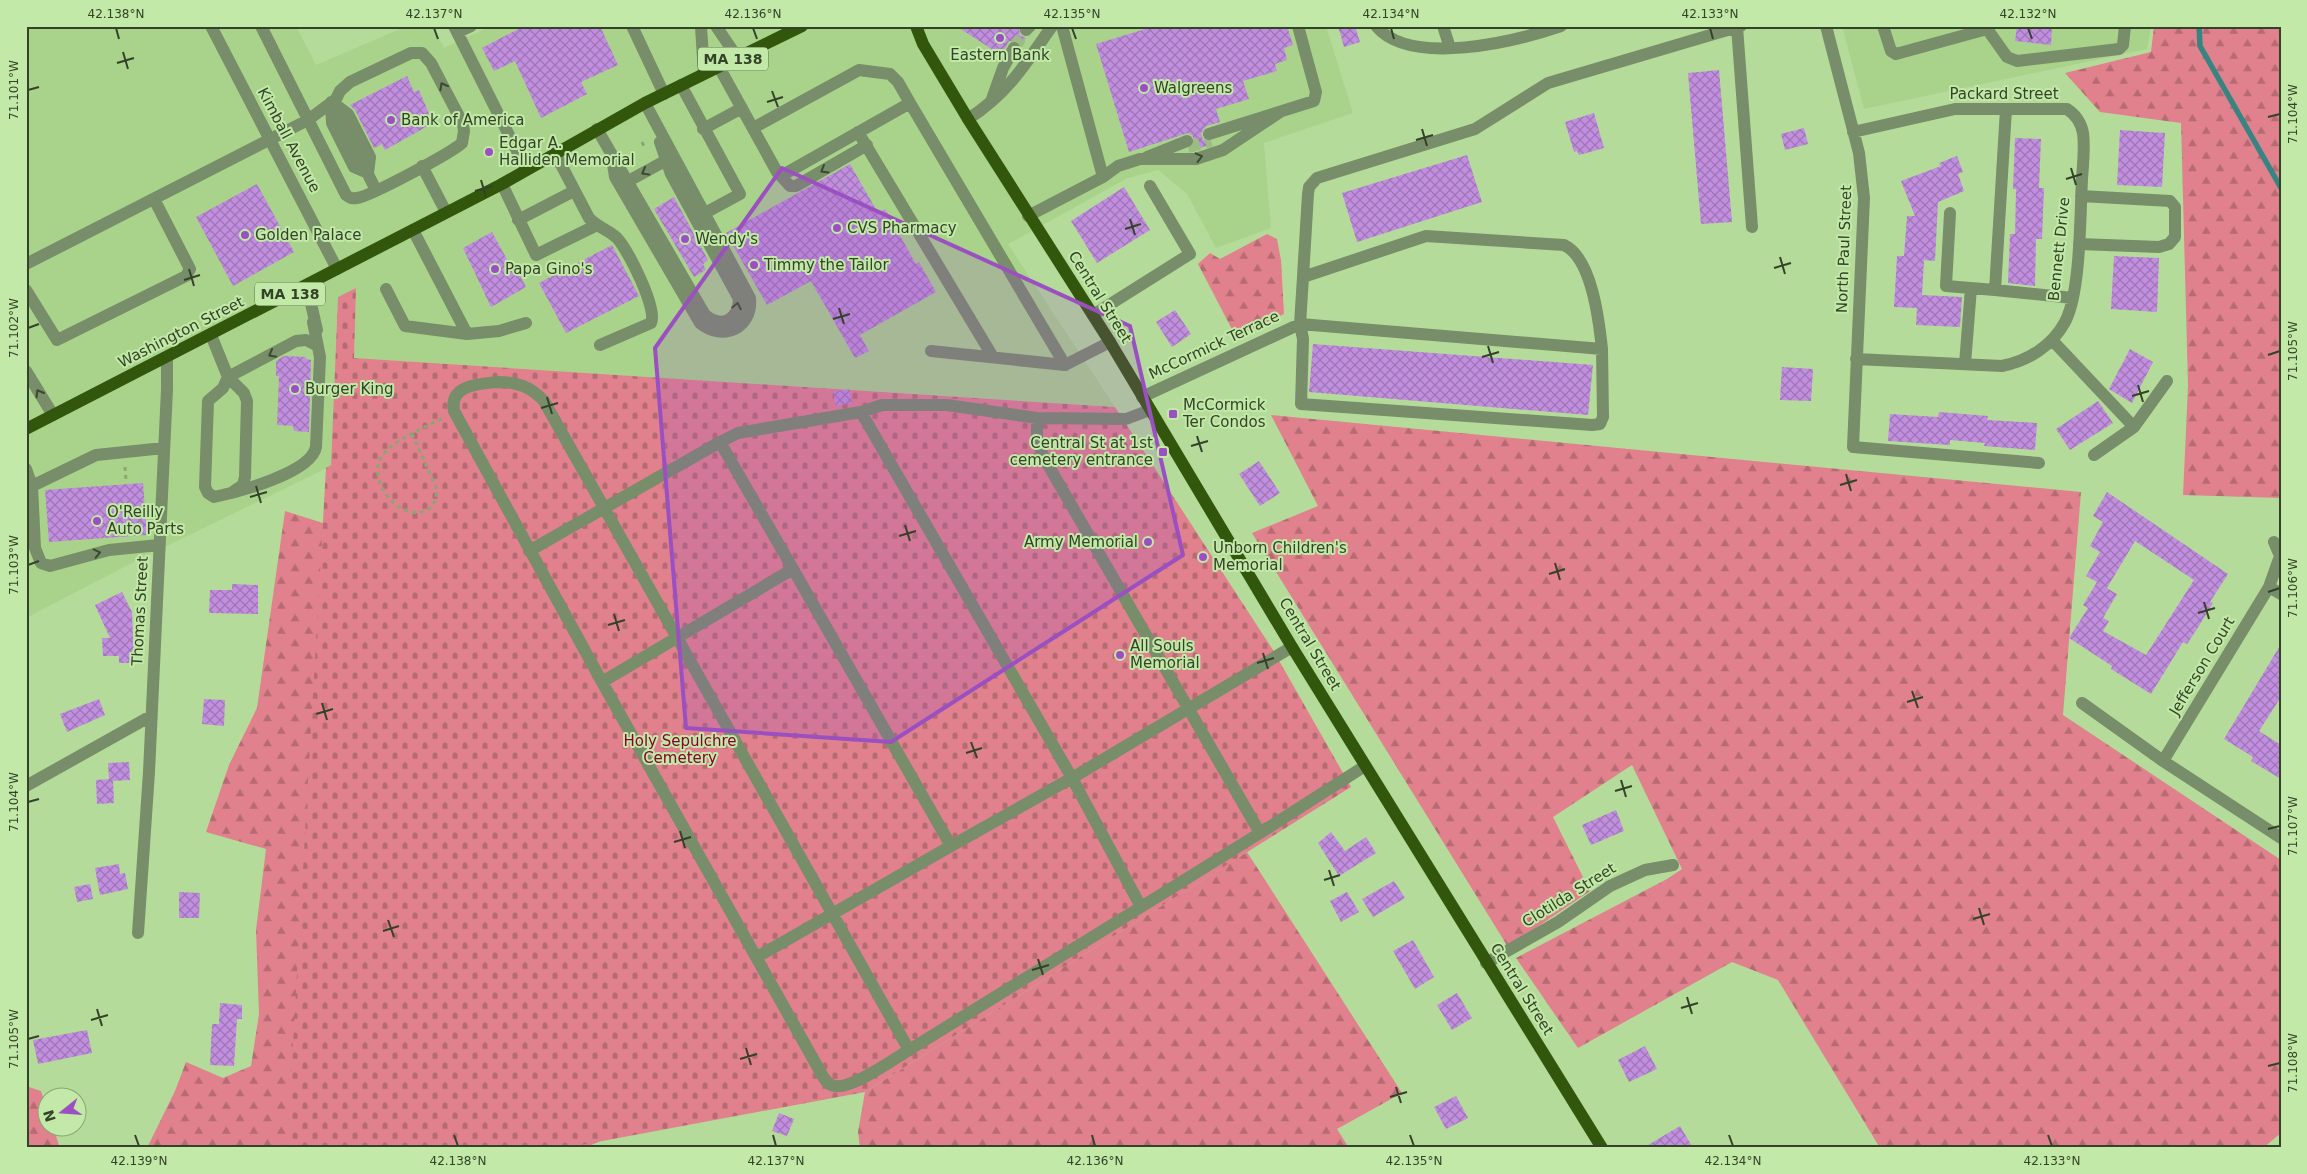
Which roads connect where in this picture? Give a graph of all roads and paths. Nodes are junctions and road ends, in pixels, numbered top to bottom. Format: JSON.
{"nodes":[{"id":1,"x":211,"y":26,"type":"edge"},
{"id":2,"x":261,"y":26,"type":"edge"},
{"id":3,"x":471,"y":26,"type":"edge"},
{"id":4,"x":632,"y":26,"type":"edge"},
{"id":5,"x":716,"y":26,"type":"edge"},
{"id":6,"x":802,"y":26,"type":"edge"},
{"id":7,"x":916,"y":26,"type":"edge"},
{"id":8,"x":1052,"y":26,"type":"edge"},
{"id":9,"x":1062,"y":26,"type":"edge"},
{"id":10,"x":1298,"y":26,"type":"edge"},
{"id":11,"x":1376,"y":26,"type":"edge"},
{"id":12,"x":1443,"y":26,"type":"edge"},
{"id":13,"x":1561,"y":26,"type":"edge"},
{"id":14,"x":1826,"y":26,"type":"edge"},
{"id":15,"x":1883,"y":26,"type":"edge"},
{"id":16,"x":2125,"y":26,"type":"edge"},
{"id":17,"x":698,"y":27,"type":"edge"},
{"id":18,"x":1739,"y":27,"type":"edge"},
{"id":19,"x":1986,"y":28,"type":"edge"},
{"id":20,"x":456,"y":29,"type":"edge"},
{"id":21,"x":1014,"y":48,"type":"tunnel mouth"},
{"id":22,"x":1450,"y":48,"type":"junction"},
{"id":23,"x":737,"y":57,"type":"junction"},
{"id":24,"x":718,"y":66,"type":"junction"},
{"id":25,"x":704,"y":73,"type":"junction"},
{"id":26,"x":681,"y":86,"type":"junction"},
{"id":27,"x":664,"y":94,"type":"junction"},
{"id":28,"x":332,"y":102,"type":"junction"},
{"id":29,"x":910,"y":103,"type":"junction"},
{"id":30,"x":645,"y":104,"type":"junction"},
{"id":31,"x":991,"y":104,"type":"junction"},
{"id":32,"x":742,"y":108,"type":"junction"},
{"id":33,"x":2006,"y":109,"type":"junction"},
{"id":34,"x":2067,"y":109,"type":"joint"},
{"id":35,"x":1280,"y":112,"type":"junction"},
{"id":36,"x":968,"y":119,"type":"junction"},
{"id":37,"x":308,"y":120,"type":"junction"},
{"id":38,"x":753,"y":128,"type":"junction"},
{"id":39,"x":597,"y":129,"type":"junction"},
{"id":40,"x":657,"y":129,"type":"junction"},
{"id":41,"x":703,"y":129,"type":"junction"},
{"id":42,"x":858,"y":132,"type":"junction"},
{"id":43,"x":1854,"y":132,"type":"junction"},
{"id":44,"x":1210,"y":138,"type":"tunnel mouth"},
{"id":45,"x":269,"y":139,"type":"junction"},
{"id":46,"x":1188,"y":144,"type":"tunnel mouth"},
{"id":47,"x":866,"y":145,"type":"junction"},
{"id":48,"x":555,"y":153,"type":"junction"},
{"id":49,"x":612,"y":157,"type":"junction"},
{"id":50,"x":1140,"y":159,"type":"junction"},
{"id":51,"x":665,"y":161,"type":"junction"},
{"id":52,"x":679,"y":165,"type":"junction"},
{"id":53,"x":422,"y":166,"type":"junction"},
{"id":54,"x":526,"y":169,"type":"junction"},
{"id":55,"x":781,"y":176,"type":"junction"},
{"id":56,"x":1103,"y":177,"type":"junction"},
{"id":57,"x":502,"y":184,"type":"junction"},
{"id":58,"x":629,"y":184,"type":"junction"},
{"id":59,"x":1150,"y":186,"type":"dead end"},
{"id":60,"x":376,"y":190,"type":"junction"},
{"id":61,"x":574,"y":191,"type":"junction"},
{"id":62,"x":2081,"y":196,"type":"junction"},
{"id":63,"x":154,"y":199,"type":"junction"},
{"id":64,"x":629,"y":202,"type":"junction"},
{"id":65,"x":446,"y":212,"type":"junction"},
{"id":66,"x":705,"y":213,"type":"junction"},
{"id":67,"x":1950,"y":213,"type":"dead end"},
{"id":68,"x":1028,"y":216,"type":"junction"},
{"id":69,"x":518,"y":220,"type":"junction"},
{"id":70,"x":595,"y":226,"type":"junction"},
{"id":71,"x":1752,"y":227,"type":"dead end"},
{"id":72,"x":413,"y":230,"type":"junction"},
{"id":73,"x":2078,"y":244,"type":"junction"},
{"id":74,"x":26,"y":264,"type":"edge"},
{"id":75,"x":337,"y":269,"type":"junction"},
{"id":76,"x":1303,"y":277,"type":"junction"},
{"id":77,"x":307,"y":286,"type":"junction"},
{"id":78,"x":1971,"y":288,"type":"junction"},
{"id":79,"x":386,"y":289,"type":"dead end"},
{"id":80,"x":26,"y":290,"type":"edge"},
{"id":81,"x":1995,"y":290,"type":"junction"},
{"id":82,"x":2073,"y":298,"type":"junction"},
{"id":83,"x":1093,"y":315,"type":"junction"},
{"id":84,"x":313,"y":322,"type":"junction"},
{"id":85,"x":526,"y":323,"type":"dead end"},
{"id":86,"x":1300,"y":324,"type":"junction"},
{"id":87,"x":467,"y":334,"type":"junction"},
{"id":88,"x":211,"y":335,"type":"junction"},
{"id":89,"x":2052,"y":340,"type":"junction"},
{"id":90,"x":1110,"y":342,"type":"junction"},
{"id":91,"x":316,"y":345,"type":"junction"},
{"id":92,"x":600,"y":345,"type":"dead end"},
{"id":93,"x":1602,"y":349,"type":"junction"},
{"id":94,"x":932,"y":351,"type":"dead end"},
{"id":95,"x":167,"y":357,"type":"junction"},
{"id":96,"x":993,"y":357,"type":"junction"},
{"id":97,"x":1856,"y":359,"type":"junction"},
{"id":98,"x":1965,"y":364,"type":"junction"},
{"id":99,"x":1065,"y":365,"type":"junction"},
{"id":100,"x":26,"y":371,"type":"edge"},
{"id":101,"x":228,"y":377,"type":"junction"},
{"id":102,"x":2167,"y":381,"type":"dead end"},
{"id":103,"x":1142,"y":397,"type":"junction"},
{"id":104,"x":1150,"y":410,"type":"junction"},
{"id":105,"x":454,"y":411,"type":"junction"},
{"id":106,"x":861,"y":412,"type":"junction"},
{"id":107,"x":53,"y":415,"type":"junction"},
{"id":108,"x":1037,"y":418,"type":"junction"},
{"id":109,"x":27,"y":426,"type":"edge"},
{"id":110,"x":2134,"y":427,"type":"junction"},
{"id":111,"x":412,"y":434,"type":"junction"},
{"id":112,"x":720,"y":442,"type":"junction"},
{"id":113,"x":164,"y":448,"type":"junction"},
{"id":114,"x":2094,"y":455,"type":"dead end"},
{"id":115,"x":125,"y":463,"type":"dead end"},
{"id":116,"x":2039,"y":463,"type":"dead end"},
{"id":117,"x":26,"y":470,"type":"edge"},
{"id":118,"x":126,"y":480,"type":"dead end"},
{"id":119,"x":28,"y":490,"type":"edge"},
{"id":120,"x":230,"y":494,"type":"junction"},
{"id":121,"x":605,"y":507,"type":"junction"},
{"id":122,"x":2274,"y":542,"type":"dead end"},
{"id":123,"x":159,"y":545,"type":"junction"},
{"id":124,"x":530,"y":551,"type":"junction"},
{"id":125,"x":793,"y":570,"type":"junction"},
{"id":126,"x":2269,"y":587,"type":"junction"},
{"id":127,"x":2281,"y":594,"type":"edge"},
{"id":128,"x":676,"y":637,"type":"junction"},
{"id":129,"x":1292,"y":646,"type":"junction"},
{"id":130,"x":602,"y":682,"type":"junction"},
{"id":131,"x":2082,"y":703,"type":"dead end"},
{"id":132,"x":1187,"y":709,"type":"junction"},
{"id":133,"x":151,"y":716,"type":"junction"},
{"id":134,"x":2163,"y":761,"type":"junction"},
{"id":135,"x":1365,"y":766,"type":"junction"},
{"id":136,"x":1072,"y":778,"type":"junction"},
{"id":137,"x":26,"y":786,"type":"edge"},
{"id":138,"x":1260,"y":834,"type":"junction"},
{"id":139,"x":2281,"y":838,"type":"edge"},
{"id":140,"x":951,"y":846,"type":"junction"},
{"id":141,"x":1673,"y":865,"type":"dead end"},
{"id":142,"x":1141,"y":907,"type":"junction"},
{"id":143,"x":831,"y":913,"type":"junction"},
{"id":144,"x":138,"y":933,"type":"dead end"},
{"id":145,"x":757,"y":956,"type":"junction"},
{"id":146,"x":1486,"y":963,"type":"junction"},
{"id":147,"x":909,"y":1050,"type":"junction"},
{"id":148,"x":1602,"y":1148,"type":"edge"}],
"edges":[{"from":1,"to":45,"type":"street","name":"Kimball Avenue"},
{"from":2,"to":37,"type":"street"},
{"from":3,"to":20,"type":"street"},
{"from":4,"to":27,"type":"street"},
{"from":5,"to":23,"type":"street"},
{"from":6,"to":23,"type":"main road","name":"Washington Street","number":"MA 138"},
{"from":7,"to":36,"type":"main road","name":"Central Street"},
{"from":8,"to":31,"type":"street"},
{"from":9,"to":56,"type":"street"},
{"from":10,"to":35,"type":"street"},
{"from":11,"to":22,"type":"street"},
{"from":12,"to":22,"type":"street"},
{"from":13,"to":22,"type":"street"},
{"from":14,"to":43,"type":"street","name":"North Paul Street"},
{"from":15,"to":19,"type":"street"},
{"from":16,"to":19,"type":"street"},
{"from":17,"to":25,"type":"street"},
{"from":18,"to":71,"type":"street"},
{"from":18,"to":76,"type":"street"},
{"from":20,"to":54,"type":"street"},
{"from":21,"to":31,"type":"street"},
{"from":23,"to":24,"type":"main road","name":"Washington Street","number":"MA 138"},
{"from":24,"to":25,"type":"main road","name":"Washington Street","number":"MA 138"},
{"from":24,"to":32,"type":"street"},
{"from":25,"to":26,"type":"main road","name":"Washington Street","number":"MA 138"},
{"from":26,"to":27,"type":"main road","name":"Washington Street","number":"MA 138"},
{"from":26,"to":41,"type":"street"},
{"from":27,"to":30,"type":"main road","name":"Washington Street","number":"MA 138"},
{"from":28,"to":37,"type":"street"},
{"from":53,"to":28,"type":"street","one_way":true},
{"from":28,"to":60,"type":"street"},
{"from":29,"to":38,"type":"street"},
{"from":29,"to":42,"type":"street"},
{"from":29,"to":99,"type":"street"},
{"from":30,"to":39,"type":"main road","name":"Washington Street","number":"MA 138"},
{"from":30,"to":40,"type":"street"},
{"from":31,"to":36,"type":"street"},
{"from":32,"to":38,"type":"street"},
{"from":32,"to":41,"type":"street"},
{"from":33,"to":34,"type":"street","name":"Packard Street"},
{"from":33,"to":43,"type":"street","name":"Packard Street"},
{"from":33,"to":81,"type":"street"},
{"from":34,"to":62,"type":"street","name":"Bennett Drive"},
{"from":35,"to":44,"type":"street"},
{"from":50,"to":35,"type":"street","one_way":true},
{"from":36,"to":68,"type":"main road","name":"Central Street"},
{"from":37,"to":45,"type":"street"},
{"from":37,"to":60,"type":"street"},
{"from":38,"to":55,"type":"street"},
{"from":39,"to":48,"type":"main road","name":"Washington Street","number":"MA 138"},
{"from":39,"to":49,"type":"street"},
{"from":40,"to":51,"type":"street"},
{"from":40,"to":52,"type":"street"},
{"from":41,"to":66,"type":"street"},
{"from":42,"to":47,"type":"street"},
{"from":42,"to":55,"type":"street"},
{"from":43,"to":97,"type":"street","name":"North Paul Street"},
{"from":45,"to":63,"type":"street"},
{"from":45,"to":75,"type":"street","name":"Kimball Avenue"},
{"from":46,"to":50,"type":"street"},
{"from":47,"to":55,"type":"street","one_way":true},
{"from":47,"to":96,"type":"street"},
{"from":48,"to":54,"type":"main road","name":"Washington Street","number":"MA 138"},
{"from":48,"to":61,"type":"street"},
{"from":49,"to":58,"type":"street"},
{"from":49,"to":64,"type":"street"},
{"from":50,"to":56,"type":"street"},
{"from":51,"to":52,"type":"street"},
{"from":51,"to":58,"type":"street","one_way":true},
{"from":58,"to":51,"type":"street","one_way":true},
{"from":52,"to":66,"type":"street"},
{"from":53,"to":60,"type":"street"},
{"from":53,"to":65,"type":"street"},
{"from":54,"to":57,"type":"main road","name":"Washington Street","number":"MA 138"},
{"from":56,"to":68,"type":"street"},
{"from":57,"to":65,"type":"main road","name":"Washington Street","number":"MA 138"},
{"from":57,"to":69,"type":"street"},
{"from":58,"to":64,"type":"street"},
{"from":59,"to":83,"type":"street"},
{"from":61,"to":69,"type":"street"},
{"from":61,"to":70,"type":"street"},
{"from":62,"to":73,"type":"street","name":"Bennett Drive"},
{"from":62,"to":73,"type":"street"},
{"from":63,"to":74,"type":"street"},
{"from":63,"to":80,"type":"street"},
{"from":64,"to":66,"type":"street"},
{"from":65,"to":72,"type":"main road","name":"Washington Street","number":"MA 138"},
{"from":67,"to":78,"type":"street"},
{"from":68,"to":83,"type":"main road","name":"Central Street"},
{"from":69,"to":70,"type":"street"},
{"from":70,"to":92,"type":"street"},
{"from":72,"to":75,"type":"main road","name":"Washington Street","number":"MA 138"},
{"from":72,"to":87,"type":"street"},
{"from":73,"to":82,"type":"street","name":"Bennett Drive"},
{"from":75,"to":77,"type":"main road","name":"Washington Street","number":"MA 138"},
{"from":76,"to":86,"type":"street"},
{"from":76,"to":93,"type":"street"},
{"from":77,"to":84,"type":"street"},
{"from":77,"to":88,"type":"main road","name":"Washington Street","number":"MA 138"},
{"from":78,"to":81,"type":"street"},
{"from":78,"to":98,"type":"street"},
{"from":79,"to":87,"type":"street"},
{"from":81,"to":82,"type":"street"},
{"from":82,"to":89,"type":"street","name":"Bennett Drive"},
{"from":83,"to":90,"type":"main road","name":"Central Street"},
{"from":84,"to":91,"type":"street"},
{"from":84,"to":120,"type":"street"},
{"from":85,"to":87,"type":"street"},
{"from":86,"to":93,"type":"street"},
{"from":86,"to":93,"type":"street"},
{"from":86,"to":103,"type":"street","name":"McCormick Terrace"},
{"from":88,"to":95,"type":"main road","name":"Washington Street","number":"MA 138"},
{"from":88,"to":101,"type":"street"},
{"from":89,"to":98,"type":"street","name":"Bennett Drive"},
{"from":89,"to":110,"type":"street"},
{"from":90,"to":99,"type":"street"},
{"from":90,"to":103,"type":"main road","name":"Central Street"},
{"from":91,"to":101,"type":"street","one_way":true},
{"from":91,"to":120,"type":"street"},
{"from":94,"to":96,"type":"street"},
{"from":95,"to":107,"type":"main road","name":"Washington Street","number":"MA 138"},
{"from":95,"to":113,"type":"street","name":"Thomas Street"},
{"from":96,"to":99,"type":"street"},
{"from":97,"to":98,"type":"street","name":"Bennett Drive"},
{"from":97,"to":116,"type":"street","name":"North Paul Street"},
{"from":107,"to":100,"type":"street","one_way":true},
{"from":101,"to":120,"type":"street"},
{"from":101,"to":120,"type":"street"},
{"from":102,"to":110,"type":"street"},
{"from":103,"to":104,"type":"main road","name":"Central Street"},
{"from":104,"to":108,"type":"street"},
{"from":104,"to":129,"type":"main road","name":"Central Street"},
{"from":105,"to":111,"type":"path"},
{"from":105,"to":121,"type":"street"},
{"from":105,"to":124,"type":"street"},
{"from":106,"to":108,"type":"street"},
{"from":106,"to":112,"type":"street"},
{"from":106,"to":136,"type":"street"},
{"from":107,"to":109,"type":"main road","name":"Washington Street","number":"MA 138"},
{"from":108,"to":132,"type":"street"},
{"from":110,"to":114,"type":"street"},
{"from":111,"to":111,"type":"path"},
{"from":112,"to":121,"type":"street"},
{"from":112,"to":125,"type":"street"},
{"from":113,"to":119,"type":"street"},
{"from":113,"to":123,"type":"street","name":"Thomas Street"},
{"from":115,"to":118,"type":"path"},
{"from":117,"to":119,"type":"street"},
{"from":119,"to":123,"type":"street","one_way":true},
{"from":121,"to":124,"type":"street"},
{"from":121,"to":128,"type":"street"},
{"from":122,"to":126,"type":"street","name":"Jefferson Court"},
{"from":123,"to":133,"type":"street","name":"Thomas Street"},
{"from":124,"to":130,"type":"street"},
{"from":125,"to":128,"type":"street"},
{"from":125,"to":140,"type":"street"},
{"from":126,"to":127,"type":"street"},
{"from":126,"to":134,"type":"street","name":"Jefferson Court"},
{"from":128,"to":130,"type":"street"},
{"from":128,"to":143,"type":"street"},
{"from":129,"to":132,"type":"street"},
{"from":129,"to":135,"type":"main road","name":"Central Street"},
{"from":130,"to":145,"type":"street"},
{"from":131,"to":134,"type":"street"},
{"from":132,"to":136,"type":"street"},
{"from":132,"to":138,"type":"street"},
{"from":133,"to":137,"type":"street"},
{"from":133,"to":144,"type":"street","name":"Thomas Street"},
{"from":134,"to":139,"type":"street"},
{"from":135,"to":138,"type":"street"},
{"from":135,"to":146,"type":"main road","name":"Central Street"},
{"from":136,"to":140,"type":"street"},
{"from":136,"to":142,"type":"street"},
{"from":138,"to":142,"type":"street"},
{"from":140,"to":143,"type":"street"},
{"from":141,"to":146,"type":"street","name":"Clotilda Street"},
{"from":142,"to":147,"type":"street"},
{"from":143,"to":145,"type":"street"},
{"from":143,"to":147,"type":"street"},
{"from":145,"to":147,"type":"street"},
{"from":146,"to":148,"type":"main road","name":"Central Street"}]}
